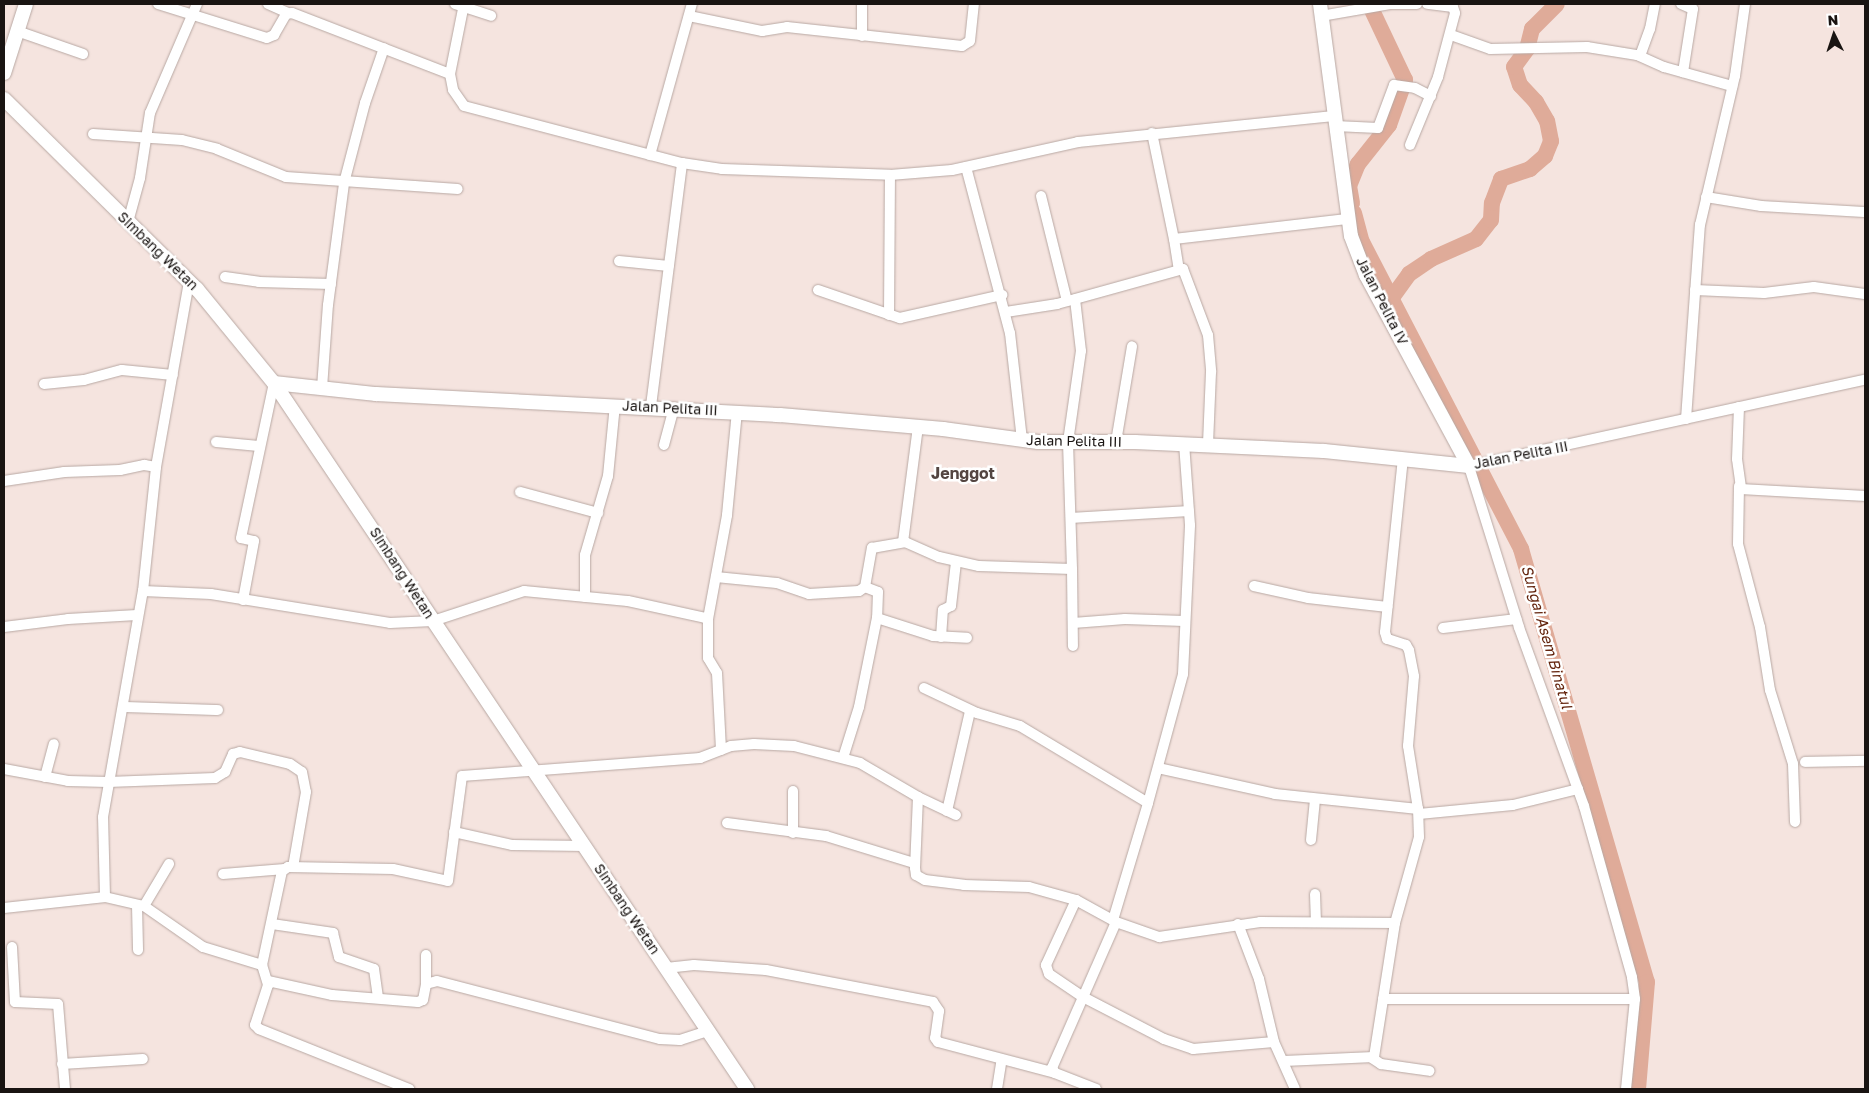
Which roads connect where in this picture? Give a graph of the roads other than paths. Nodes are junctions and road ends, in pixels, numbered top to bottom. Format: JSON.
{"nodes":[{"id":1,"x":26,"y":4,"type":"edge"},
{"id":2,"x":158,"y":4,"type":"edge"},
{"id":3,"x":198,"y":4,"type":"edge"},
{"id":4,"x":268,"y":4,"type":"edge"},
{"id":5,"x":692,"y":4,"type":"edge"},
{"id":6,"x":862,"y":4,"type":"edge"},
{"id":7,"x":974,"y":4,"type":"edge"},
{"id":8,"x":1390,"y":4,"type":"edge"},
{"id":9,"x":1417,"y":4,"type":"edge"},
{"id":10,"x":1427,"y":4,"type":"edge"},
{"id":11,"x":1655,"y":4,"type":"edge"},
{"id":12,"x":1680,"y":4,"type":"edge"},
{"id":13,"x":1745,"y":4,"type":"edge"},
{"id":14,"x":461,"y":5,"type":"edge"},
{"id":15,"x":1321,"y":10,"type":"edge"},
{"id":16,"x":288,"y":13,"type":"junction"},
{"id":17,"x":193,"y":15,"type":"junction"},
{"id":18,"x":491,"y":16,"type":"dead end"},
{"id":19,"x":689,"y":16,"type":"junction"},
{"id":20,"x":17,"y":31,"type":"junction"},
{"id":21,"x":1451,"y":35,"type":"junction"},
{"id":22,"x":862,"y":36,"type":"junction"},
{"id":23,"x":384,"y":48,"type":"junction"},
{"id":24,"x":83,"y":54,"type":"dead end"},
{"id":25,"x":1640,"y":56,"type":"junction"},
{"id":26,"x":1683,"y":72,"type":"junction"},
{"id":27,"x":4,"y":73,"type":"edge"},
{"id":28,"x":450,"y":74,"type":"junction"},
{"id":29,"x":1732,"y":86,"type":"junction"},
{"id":30,"x":1431,"y":96,"type":"junction"},
{"id":31,"x":4,"y":98,"type":"edge"},
{"id":32,"x":1335,"y":121,"type":"junction"},
{"id":33,"x":1152,"y":133,"type":"junction"},
{"id":34,"x":93,"y":134,"type":"dead end"},
{"id":35,"x":146,"y":138,"type":"junction"},
{"id":36,"x":1410,"y":145,"type":"dead end"},
{"id":37,"x":650,"y":155,"type":"junction"},
{"id":38,"x":682,"y":163,"type":"junction"},
{"id":39,"x":966,"y":167,"type":"junction"},
{"id":40,"x":890,"y":175,"type":"junction"},
{"id":41,"x":344,"y":183,"type":"junction"},
{"id":42,"x":458,"y":189,"type":"dead end"},
{"id":43,"x":1041,"y":196,"type":"dead end"},
{"id":44,"x":1706,"y":197,"type":"junction"},
{"id":45,"x":1864,"y":212,"type":"dead end"},
{"id":46,"x":1347,"y":219,"type":"junction"},
{"id":47,"x":128,"y":222,"type":"junction"},
{"id":48,"x":1174,"y":239,"type":"junction"},
{"id":49,"x":619,"y":261,"type":"dead end"},
{"id":50,"x":669,"y":266,"type":"junction"},
{"id":51,"x":1179,"y":270,"type":"junction"},
{"id":52,"x":226,"y":277,"type":"dead end"},
{"id":53,"x":189,"y":281,"type":"junction"},
{"id":54,"x":331,"y":284,"type":"junction"},
{"id":55,"x":818,"y":290,"type":"dead end"},
{"id":56,"x":1695,"y":290,"type":"junction"},
{"id":57,"x":1865,"y":294,"type":"edge"},
{"id":58,"x":1002,"y":295,"type":"junction"},
{"id":59,"x":1071,"y":300,"type":"junction"},
{"id":60,"x":1006,"y":312,"type":"junction"},
{"id":61,"x":889,"y":315,"type":"junction"},
{"id":62,"x":1132,"y":346,"type":"dead end"},
{"id":63,"x":173,"y":375,"type":"junction"},
{"id":64,"x":1865,"y":380,"type":"edge"},
{"id":65,"x":274,"y":383,"type":"junction"},
{"id":66,"x":44,"y":384,"type":"dead end"},
{"id":67,"x":322,"y":388,"type":"junction"},
{"id":68,"x":615,"y":405,"type":"junction"},
{"id":69,"x":651,"y":406,"type":"junction"},
{"id":70,"x":674,"y":407,"type":"junction"},
{"id":71,"x":1739,"y":407,"type":"junction"},
{"id":72,"x":737,"y":412,"type":"junction"},
{"id":73,"x":1686,"y":419,"type":"junction"},
{"id":74,"x":918,"y":427,"type":"junction"},
{"id":75,"x":1022,"y":440,"type":"junction"},
{"id":76,"x":216,"y":442,"type":"dead end"},
{"id":77,"x":1068,"y":442,"type":"junction"},
{"id":78,"x":1116,"y":442,"type":"junction"},
{"id":79,"x":664,"y":444,"type":"dead end"},
{"id":80,"x":1184,"y":444,"type":"junction"},
{"id":81,"x":1208,"y":445,"type":"junction"},
{"id":82,"x":260,"y":446,"type":"junction"},
{"id":83,"x":1402,"y":458,"type":"junction"},
{"id":84,"x":1471,"y":466,"type":"junction"},
{"id":85,"x":156,"y":467,"type":"junction"},
{"id":86,"x":4,"y":481,"type":"edge"},
{"id":87,"x":1739,"y":486,"type":"junction"},
{"id":88,"x":520,"y":492,"type":"dead end"},
{"id":89,"x":1865,"y":496,"type":"edge"},
{"id":90,"x":1189,"y":511,"type":"junction"},
{"id":91,"x":598,"y":512,"type":"junction"},
{"id":92,"x":1071,"y":518,"type":"junction"},
{"id":93,"x":903,"y":542,"type":"junction"},
{"id":94,"x":956,"y":562,"type":"junction"},
{"id":95,"x":1072,"y":569,"type":"junction"},
{"id":96,"x":716,"y":577,"type":"junction"},
{"id":97,"x":1254,"y":586,"type":"dead end"},
{"id":98,"x":864,"y":587,"type":"junction"},
{"id":99,"x":143,"y":591,"type":"junction"},
{"id":100,"x":585,"y":597,"type":"junction"},
{"id":101,"x":243,"y":600,"type":"junction"},
{"id":102,"x":1387,"y":607,"type":"junction"},
{"id":103,"x":137,"y":615,"type":"junction"},
{"id":104,"x":877,"y":618,"type":"junction"},
{"id":105,"x":708,"y":619,"type":"junction"},
{"id":106,"x":1516,"y":619,"type":"junction"},
{"id":107,"x":433,"y":621,"type":"junction"},
{"id":108,"x":1184,"y":621,"type":"junction"},
{"id":109,"x":1073,"y":623,"type":"junction"},
{"id":110,"x":4,"y":627,"type":"edge"},
{"id":111,"x":1443,"y":628,"type":"dead end"},
{"id":112,"x":940,"y":637,"type":"junction"},
{"id":113,"x":967,"y":638,"type":"dead end"},
{"id":114,"x":1073,"y":646,"type":"dead end"},
{"id":115,"x":924,"y":688,"type":"dead end"},
{"id":116,"x":122,"y":707,"type":"junction"},
{"id":117,"x":218,"y":710,"type":"dead end"},
{"id":118,"x":970,"y":711,"type":"junction"},
{"id":119,"x":54,"y":744,"type":"dead end"},
{"id":120,"x":721,"y":750,"type":"junction"},
{"id":121,"x":843,"y":758,"type":"junction"},
{"id":122,"x":1865,"y":761,"type":"edge"},
{"id":123,"x":1805,"y":762,"type":"dead end"},
{"id":124,"x":1158,"y":768,"type":"junction"},
{"id":125,"x":4,"y":769,"type":"edge"},
{"id":126,"x":534,"y":770,"type":"junction"},
{"id":127,"x":45,"y":777,"type":"junction"},
{"id":128,"x":108,"y":782,"type":"junction"},
{"id":129,"x":1578,"y":789,"type":"junction"},
{"id":130,"x":793,"y":791,"type":"dead end"},
{"id":131,"x":918,"y":797,"type":"junction"},
{"id":132,"x":1315,"y":799,"type":"junction"},
{"id":133,"x":1148,"y":803,"type":"junction"},
{"id":134,"x":1418,"y":811,"type":"junction"},
{"id":135,"x":1795,"y":822,"type":"dead end"},
{"id":136,"x":727,"y":823,"type":"dead end"},
{"id":137,"x":454,"y":832,"type":"junction"},
{"id":138,"x":793,"y":832,"type":"junction"},
{"id":139,"x":1311,"y":840,"type":"dead end"},
{"id":140,"x":585,"y":846,"type":"junction"},
{"id":141,"x":914,"y":863,"type":"junction"},
{"id":142,"x":169,"y":864,"type":"dead end"},
{"id":143,"x":289,"y":868,"type":"junction"},
{"id":144,"x":223,"y":874,"type":"dead end"},
{"id":145,"x":1315,"y":894,"type":"dead end"},
{"id":146,"x":105,"y":897,"type":"junction"},
{"id":147,"x":1076,"y":900,"type":"junction"},
{"id":148,"x":140,"y":906,"type":"junction"},
{"id":149,"x":9,"y":907,"type":"edge"},
{"id":150,"x":1115,"y":921,"type":"junction"},
{"id":151,"x":1316,"y":922,"type":"junction"},
{"id":152,"x":272,"y":924,"type":"junction"},
{"id":153,"x":1238,"y":924,"type":"junction"},
{"id":154,"x":1395,"y":924,"type":"junction"},
{"id":155,"x":12,"y":946,"type":"dead end"},
{"id":156,"x":138,"y":950,"type":"dead end"},
{"id":157,"x":426,"y":955,"type":"dead end"},
{"id":158,"x":262,"y":965,"type":"junction"},
{"id":159,"x":666,"y":968,"type":"junction"},
{"id":160,"x":8,"y":979,"type":"edge"},
{"id":161,"x":268,"y":981,"type":"junction"},
{"id":162,"x":426,"y":984,"type":"junction"},
{"id":163,"x":378,"y":997,"type":"junction"},
{"id":164,"x":1083,"y":997,"type":"junction"},
{"id":165,"x":1383,"y":999,"type":"junction"},
{"id":166,"x":1635,"y":999,"type":"junction"},
{"id":167,"x":708,"y":1031,"type":"junction"},
{"id":168,"x":1274,"y":1042,"type":"junction"},
{"id":169,"x":1372,"y":1058,"type":"junction"},
{"id":170,"x":142,"y":1059,"type":"dead end"},
{"id":171,"x":1002,"y":1059,"type":"junction"},
{"id":172,"x":1284,"y":1061,"type":"junction"},
{"id":173,"x":62,"y":1064,"type":"junction"},
{"id":174,"x":1430,"y":1071,"type":"dead end"},
{"id":175,"x":1055,"y":1073,"type":"junction"},
{"id":176,"x":403,"y":1088,"type":"edge"},
{"id":177,"x":65,"y":1089,"type":"edge"},
{"id":178,"x":747,"y":1089,"type":"edge"},
{"id":179,"x":997,"y":1089,"type":"edge"},
{"id":180,"x":1096,"y":1089,"type":"edge"},
{"id":181,"x":1295,"y":1089,"type":"edge"},
{"id":182,"x":1626,"y":1089,"type":"edge"}],
"edges":[{"from":1,"to":20,"type":"street"},
{"from":2,"to":17,"type":"street"},
{"from":3,"to":17,"type":"street"},
{"from":4,"to":16,"type":"street"},
{"from":5,"to":19,"type":"street"},
{"from":6,"to":22,"type":"street"},
{"from":7,"to":22,"type":"street"},
{"from":8,"to":9,"type":"street"},
{"from":8,"to":15,"type":"street"},
{"from":10,"to":21,"type":"street"},
{"from":11,"to":25,"type":"street"},
{"from":12,"to":26,"type":"street"},
{"from":13,"to":29,"type":"street"},
{"from":14,"to":18,"type":"street"},
{"from":14,"to":28,"type":"street"},
{"from":15,"to":32,"type":"street","name":"Jalan Pelita IV"},
{"from":16,"to":17,"type":"street"},
{"from":16,"to":23,"type":"street"},
{"from":17,"to":35,"type":"street"},
{"from":19,"to":22,"type":"street"},
{"from":19,"to":37,"type":"street"},
{"from":20,"to":24,"type":"street"},
{"from":20,"to":27,"type":"street"},
{"from":21,"to":25,"type":"street"},
{"from":21,"to":30,"type":"street"},
{"from":23,"to":28,"type":"street"},
{"from":23,"to":41,"type":"street"},
{"from":25,"to":26,"type":"street"},
{"from":26,"to":29,"type":"street"},
{"from":28,"to":37,"type":"street"},
{"from":29,"to":44,"type":"street"},
{"from":30,"to":32,"type":"street"},
{"from":30,"to":36,"type":"street"},
{"from":31,"to":47,"type":"street","name":"Simbang Wetan"},
{"from":32,"to":33,"type":"street"},
{"from":32,"to":46,"type":"street","name":"Jalan Pelita IV"},
{"from":33,"to":39,"type":"street"},
{"from":33,"to":48,"type":"street"},
{"from":34,"to":35,"type":"street"},
{"from":35,"to":41,"type":"street"},
{"from":35,"to":47,"type":"street"},
{"from":37,"to":38,"type":"street"},
{"from":38,"to":40,"type":"street"},
{"from":38,"to":50,"type":"street"},
{"from":39,"to":40,"type":"street"},
{"from":39,"to":58,"type":"street"},
{"from":40,"to":61,"type":"street"},
{"from":41,"to":42,"type":"street"},
{"from":41,"to":54,"type":"street"},
{"from":43,"to":59,"type":"street"},
{"from":44,"to":45,"type":"street"},
{"from":44,"to":56,"type":"street"},
{"from":46,"to":48,"type":"street"},
{"from":46,"to":84,"type":"street","name":"Jalan Pelita IV"},
{"from":47,"to":53,"type":"street","name":"Simbang Wetan"},
{"from":48,"to":51,"type":"street"},
{"from":49,"to":50,"type":"street"},
{"from":50,"to":69,"type":"street"},
{"from":51,"to":59,"type":"street"},
{"from":51,"to":81,"type":"street"},
{"from":52,"to":54,"type":"street"},
{"from":53,"to":63,"type":"street"},
{"from":53,"to":65,"type":"street","name":"Simbang Wetan"},
{"from":54,"to":67,"type":"street"},
{"from":55,"to":61,"type":"street"},
{"from":56,"to":57,"type":"street"},
{"from":56,"to":73,"type":"street"},
{"from":58,"to":60,"type":"street"},
{"from":58,"to":61,"type":"street"},
{"from":59,"to":60,"type":"street"},
{"from":59,"to":77,"type":"street"},
{"from":60,"to":75,"type":"street"},
{"from":62,"to":78,"type":"street"},
{"from":63,"to":66,"type":"street"},
{"from":63,"to":85,"type":"street"},
{"from":64,"to":71,"type":"street","name":"Jalan Pelita III"},
{"from":65,"to":67,"type":"street","name":"Jalan Pelita III"},
{"from":65,"to":82,"type":"street"},
{"from":65,"to":107,"type":"street","name":"Simbang Wetan"},
{"from":67,"to":68,"type":"street","name":"Jalan Pelita III"},
{"from":68,"to":69,"type":"street","name":"Jalan Pelita III"},
{"from":68,"to":91,"type":"street"},
{"from":69,"to":70,"type":"street","name":"Jalan Pelita III"},
{"from":70,"to":72,"type":"street","name":"Jalan Pelita III"},
{"from":70,"to":79,"type":"street"},
{"from":71,"to":73,"type":"street","name":"Jalan Pelita III"},
{"from":71,"to":87,"type":"street"},
{"from":72,"to":74,"type":"street","name":"Jalan Pelita III"},
{"from":72,"to":96,"type":"street"},
{"from":73,"to":84,"type":"street","name":"Jalan Pelita III"},
{"from":74,"to":75,"type":"street","name":"Jalan Pelita III"},
{"from":74,"to":93,"type":"street"},
{"from":75,"to":77,"type":"street","name":"Jalan Pelita III"},
{"from":76,"to":82,"type":"street"},
{"from":77,"to":78,"type":"street","name":"Jalan Pelita III"},
{"from":77,"to":92,"type":"street"},
{"from":78,"to":80,"type":"street","name":"Jalan Pelita III"},
{"from":80,"to":81,"type":"street","name":"Jalan Pelita III"},
{"from":80,"to":90,"type":"street"},
{"from":81,"to":83,"type":"street","name":"Jalan Pelita III"},
{"from":82,"to":101,"type":"street"},
{"from":83,"to":84,"type":"street","name":"Jalan Pelita III"},
{"from":83,"to":102,"type":"street"},
{"from":84,"to":106,"type":"street"},
{"from":85,"to":86,"type":"street"},
{"from":85,"to":99,"type":"street"},
{"from":87,"to":89,"type":"street"},
{"from":87,"to":135,"type":"street"},
{"from":88,"to":91,"type":"street"},
{"from":90,"to":92,"type":"street"},
{"from":90,"to":108,"type":"street"},
{"from":91,"to":100,"type":"street"},
{"from":92,"to":95,"type":"street"},
{"from":93,"to":94,"type":"street"},
{"from":93,"to":98,"type":"street"},
{"from":94,"to":95,"type":"street"},
{"from":94,"to":112,"type":"street"},
{"from":95,"to":109,"type":"street"},
{"from":96,"to":98,"type":"street"},
{"from":96,"to":105,"type":"street"},
{"from":97,"to":102,"type":"street"},
{"from":98,"to":104,"type":"street"},
{"from":99,"to":101,"type":"street"},
{"from":99,"to":103,"type":"street"},
{"from":100,"to":105,"type":"street"},
{"from":100,"to":107,"type":"street"},
{"from":101,"to":107,"type":"street"},
{"from":102,"to":134,"type":"street"},
{"from":103,"to":110,"type":"street"},
{"from":103,"to":116,"type":"street"},
{"from":104,"to":112,"type":"street"},
{"from":104,"to":121,"type":"street"},
{"from":105,"to":120,"type":"street"},
{"from":106,"to":111,"type":"street"},
{"from":106,"to":129,"type":"street"},
{"from":107,"to":126,"type":"street","name":"Simbang Wetan"},
{"from":108,"to":109,"type":"street"},
{"from":108,"to":124,"type":"street"},
{"from":109,"to":114,"type":"street"},
{"from":112,"to":113,"type":"street"},
{"from":115,"to":118,"type":"street"},
{"from":116,"to":117,"type":"street"},
{"from":116,"to":128,"type":"street"},
{"from":118,"to":131,"type":"street"},
{"from":118,"to":133,"type":"street"},
{"from":119,"to":127,"type":"street"},
{"from":120,"to":121,"type":"street"},
{"from":120,"to":126,"type":"street"},
{"from":121,"to":131,"type":"street"},
{"from":122,"to":123,"type":"street"},
{"from":124,"to":132,"type":"street"},
{"from":124,"to":133,"type":"street"},
{"from":125,"to":127,"type":"street"},
{"from":126,"to":137,"type":"street"},
{"from":126,"to":140,"type":"street","name":"Simbang Wetan"},
{"from":127,"to":128,"type":"street"},
{"from":128,"to":143,"type":"street"},
{"from":128,"to":146,"type":"street"},
{"from":129,"to":134,"type":"street"},
{"from":129,"to":166,"type":"street"},
{"from":130,"to":138,"type":"street"},
{"from":131,"to":141,"type":"street"},
{"from":132,"to":134,"type":"street"},
{"from":132,"to":139,"type":"street"},
{"from":133,"to":150,"type":"street"},
{"from":134,"to":154,"type":"street"},
{"from":136,"to":138,"type":"street"},
{"from":137,"to":140,"type":"street"},
{"from":137,"to":143,"type":"street"},
{"from":138,"to":141,"type":"street"},
{"from":140,"to":159,"type":"street","name":"Simbang Wetan"},
{"from":141,"to":147,"type":"street"},
{"from":142,"to":148,"type":"street"},
{"from":143,"to":144,"type":"street"},
{"from":143,"to":152,"type":"street"},
{"from":145,"to":151,"type":"street"},
{"from":146,"to":148,"type":"street"},
{"from":146,"to":149,"type":"street"},
{"from":147,"to":150,"type":"street"},
{"from":147,"to":164,"type":"street"},
{"from":148,"to":156,"type":"street"},
{"from":148,"to":158,"type":"street"},
{"from":150,"to":153,"type":"street"},
{"from":150,"to":164,"type":"street"},
{"from":151,"to":153,"type":"street"},
{"from":151,"to":154,"type":"street"},
{"from":152,"to":158,"type":"street"},
{"from":152,"to":163,"type":"street"},
{"from":153,"to":168,"type":"street"},
{"from":154,"to":165,"type":"street"},
{"from":155,"to":160,"type":"street"},
{"from":157,"to":162,"type":"street"},
{"from":158,"to":161,"type":"street"},
{"from":159,"to":167,"type":"street","name":"Simbang Wetan"},
{"from":159,"to":171,"type":"street"},
{"from":160,"to":173,"type":"street"},
{"from":161,"to":163,"type":"street"},
{"from":161,"to":176,"type":"street"},
{"from":162,"to":163,"type":"street"},
{"from":162,"to":167,"type":"street"},
{"from":164,"to":168,"type":"street"},
{"from":164,"to":175,"type":"street"},
{"from":165,"to":166,"type":"street"},
{"from":165,"to":169,"type":"street"},
{"from":166,"to":182,"type":"street"},
{"from":167,"to":178,"type":"street","name":"Simbang Wetan"},
{"from":168,"to":172,"type":"street"},
{"from":169,"to":172,"type":"street"},
{"from":169,"to":174,"type":"street"},
{"from":170,"to":173,"type":"street"},
{"from":171,"to":175,"type":"street"},
{"from":171,"to":179,"type":"street"},
{"from":172,"to":181,"type":"street"},
{"from":173,"to":177,"type":"street"},
{"from":175,"to":180,"type":"street"}]}
